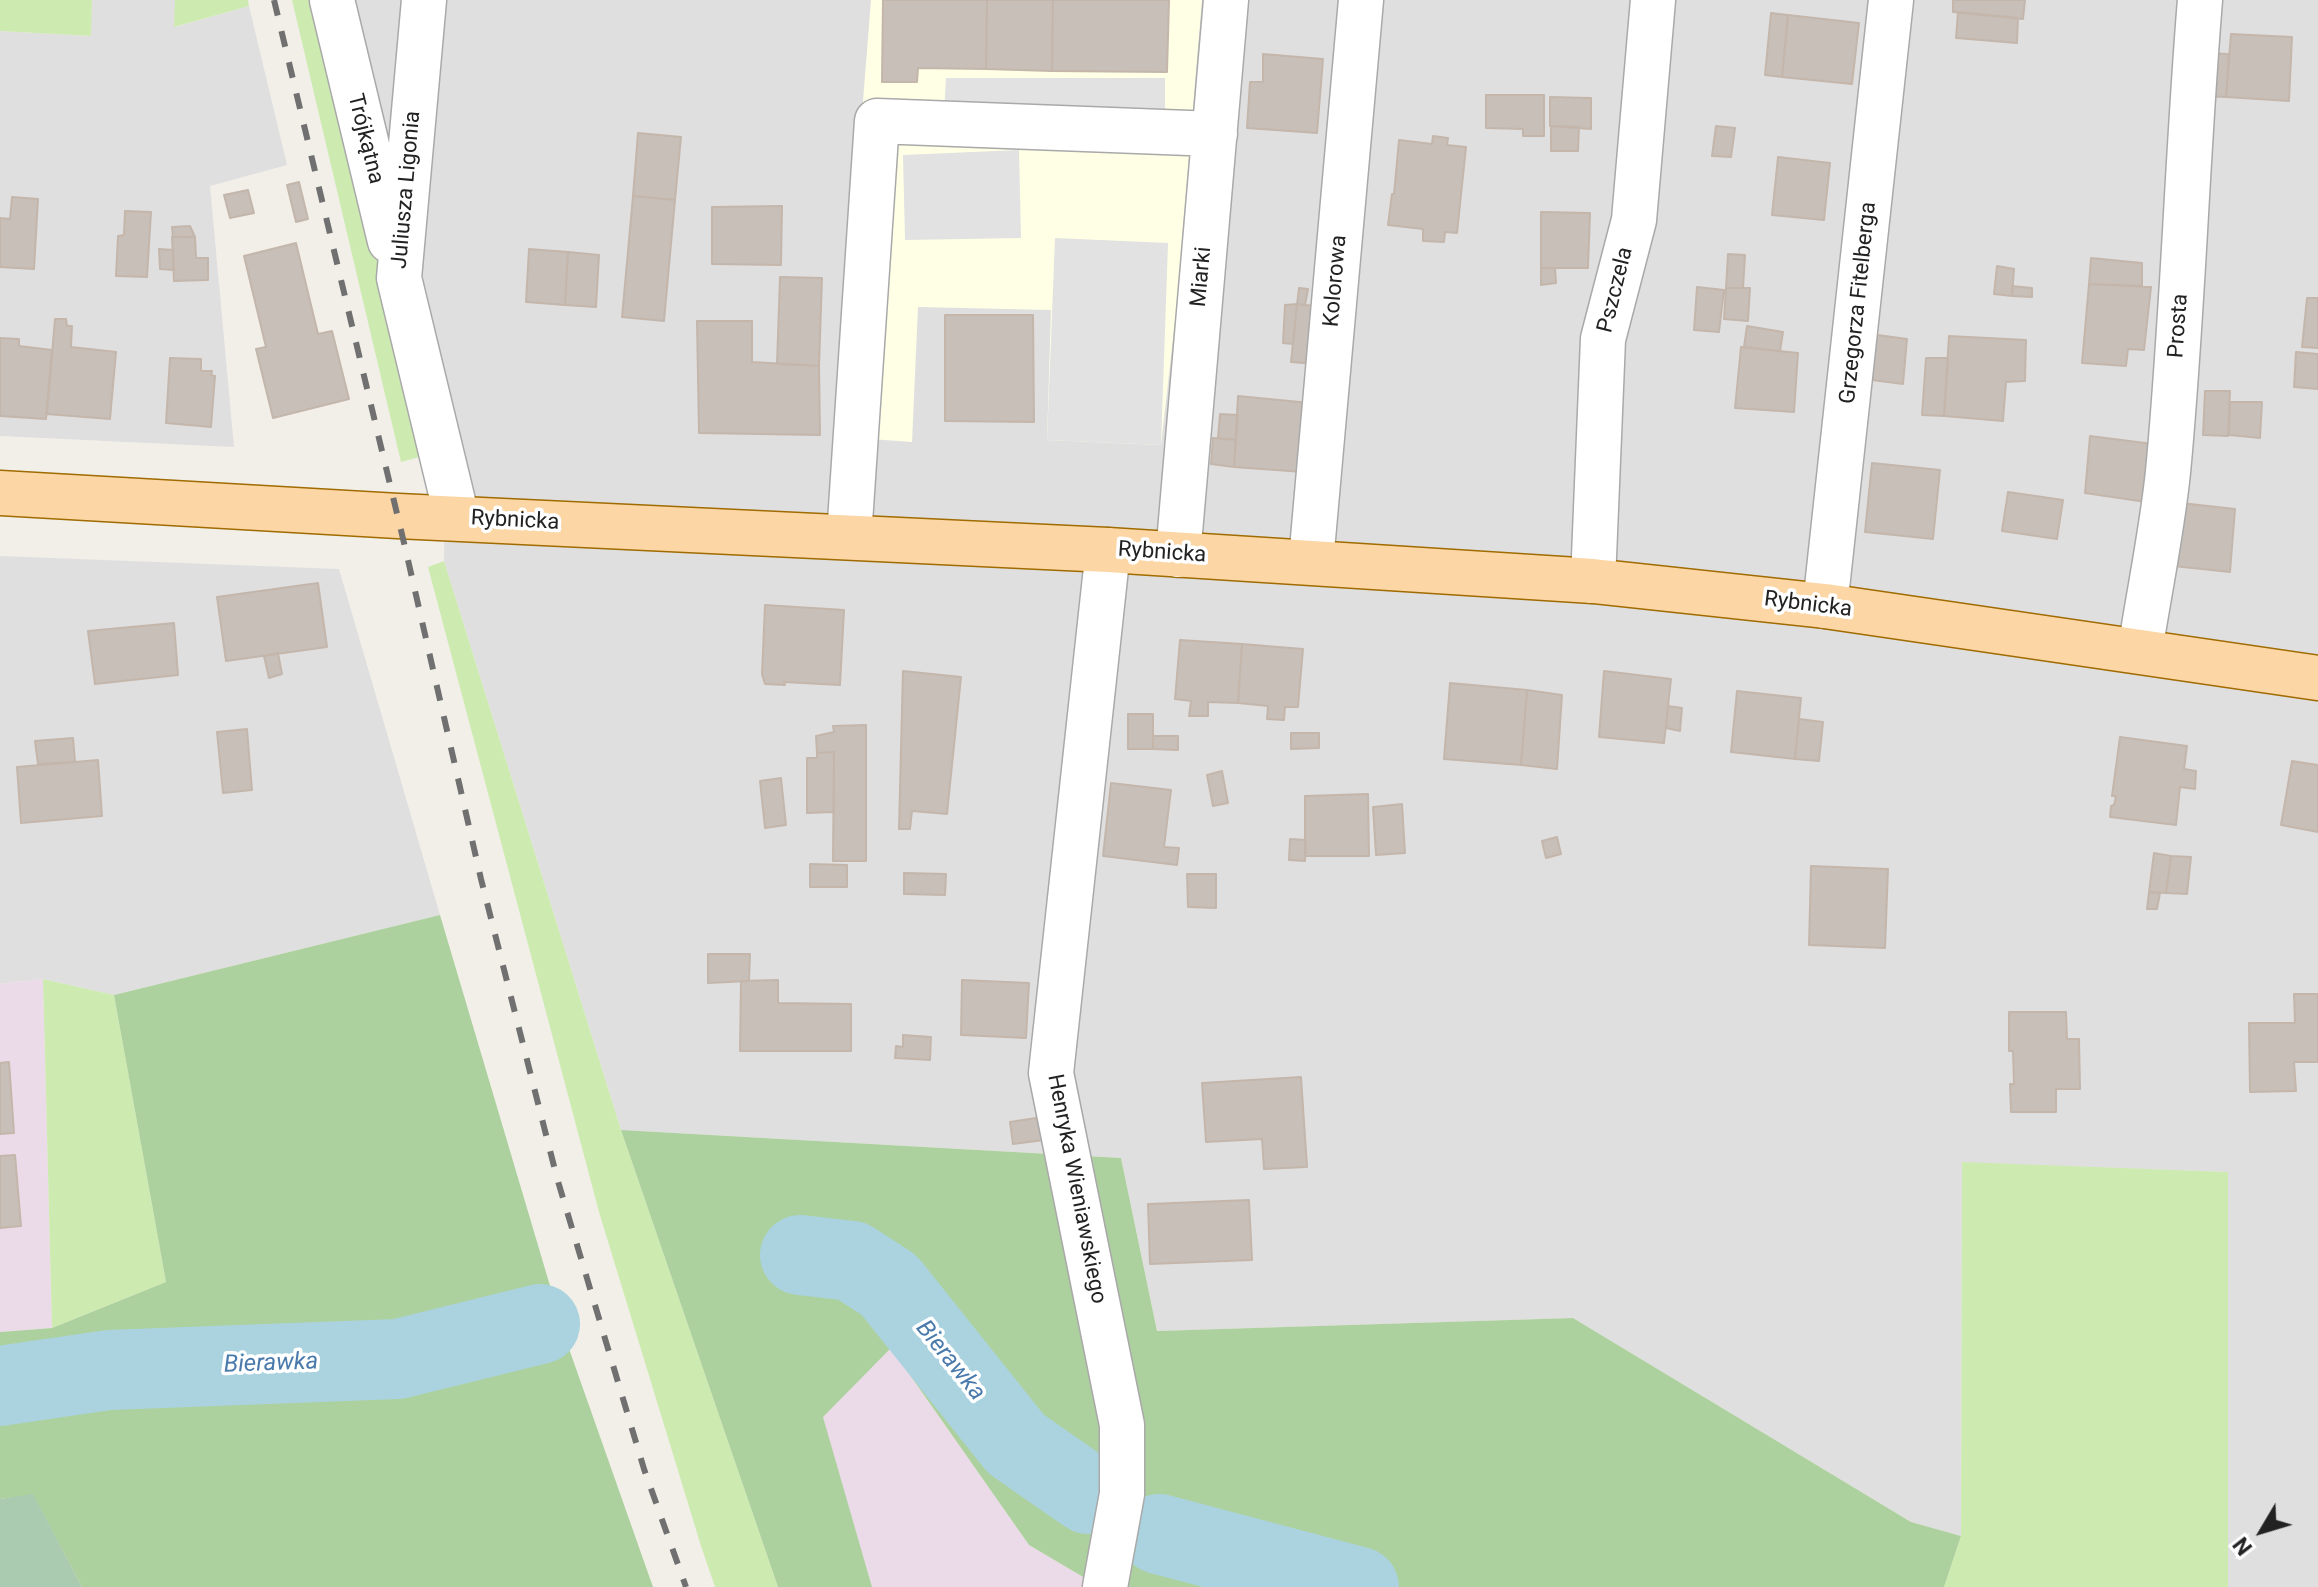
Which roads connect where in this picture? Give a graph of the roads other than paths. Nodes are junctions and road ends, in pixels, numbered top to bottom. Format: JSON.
{"nodes":[{"id":1,"x":332,"y":0,"type":"edge"},
{"id":2,"x":424,"y":0,"type":"edge"},
{"id":3,"x":1226,"y":0,"type":"edge"},
{"id":4,"x":1361,"y":0,"type":"edge"},
{"id":5,"x":1653,"y":0,"type":"edge"},
{"id":6,"x":1891,"y":0,"type":"edge"},
{"id":7,"x":2200,"y":0,"type":"edge"},
{"id":8,"x":1215,"y":134,"type":"junction"},
{"id":9,"x":399,"y":278,"type":"junction"},
{"id":10,"x":0,"y":493,"type":"edge"},
{"id":11,"x":457,"y":518,"type":"junction"},
{"id":12,"x":849,"y":537,"type":"junction"},
{"id":13,"x":1108,"y":550,"type":"junction"},
{"id":14,"x":1178,"y":555,"type":"junction"},
{"id":15,"x":1311,"y":561,"type":"junction"},
{"id":16,"x":1593,"y":581,"type":"junction"},
{"id":17,"x":1825,"y":606,"type":"junction"},
{"id":18,"x":2140,"y":651,"type":"junction"},
{"id":19,"x":2318,"y":678,"type":"edge"},
{"id":20,"x":1105,"y":1587,"type":"edge"}],
"edges":[{"from":1,"to":9,"type":"street","name":"Trójkątna"},
{"from":2,"to":9,"type":"street","name":"Juliusza Ligonia"},
{"from":3,"to":8,"type":"street","name":"Miarki"},
{"from":4,"to":15,"type":"street","name":"Kolorowa"},
{"from":5,"to":16,"type":"street","name":"Pszczela"},
{"from":6,"to":17,"type":"street","name":"Grzegorza Fitelberga"},
{"from":7,"to":18,"type":"street","name":"Prosta"},
{"from":8,"to":12,"type":"street"},
{"from":8,"to":14,"type":"street","name":"Miarki"},
{"from":9,"to":11,"type":"street","name":"Juliusza Ligonia"},
{"from":10,"to":11,"type":"main road","name":"Rybnicka"},
{"from":11,"to":12,"type":"main road","name":"Rybnicka"},
{"from":12,"to":13,"type":"main road","name":"Rybnicka"},
{"from":13,"to":14,"type":"main road","name":"Rybnicka"},
{"from":13,"to":20,"type":"street","name":"Henryka Wieniawskiego"},
{"from":14,"to":15,"type":"main road","name":"Rybnicka"},
{"from":15,"to":16,"type":"main road","name":"Rybnicka"},
{"from":16,"to":17,"type":"main road","name":"Rybnicka"},
{"from":17,"to":18,"type":"main road","name":"Rybnicka"},
{"from":18,"to":19,"type":"main road","name":"Rybnicka"}]}
